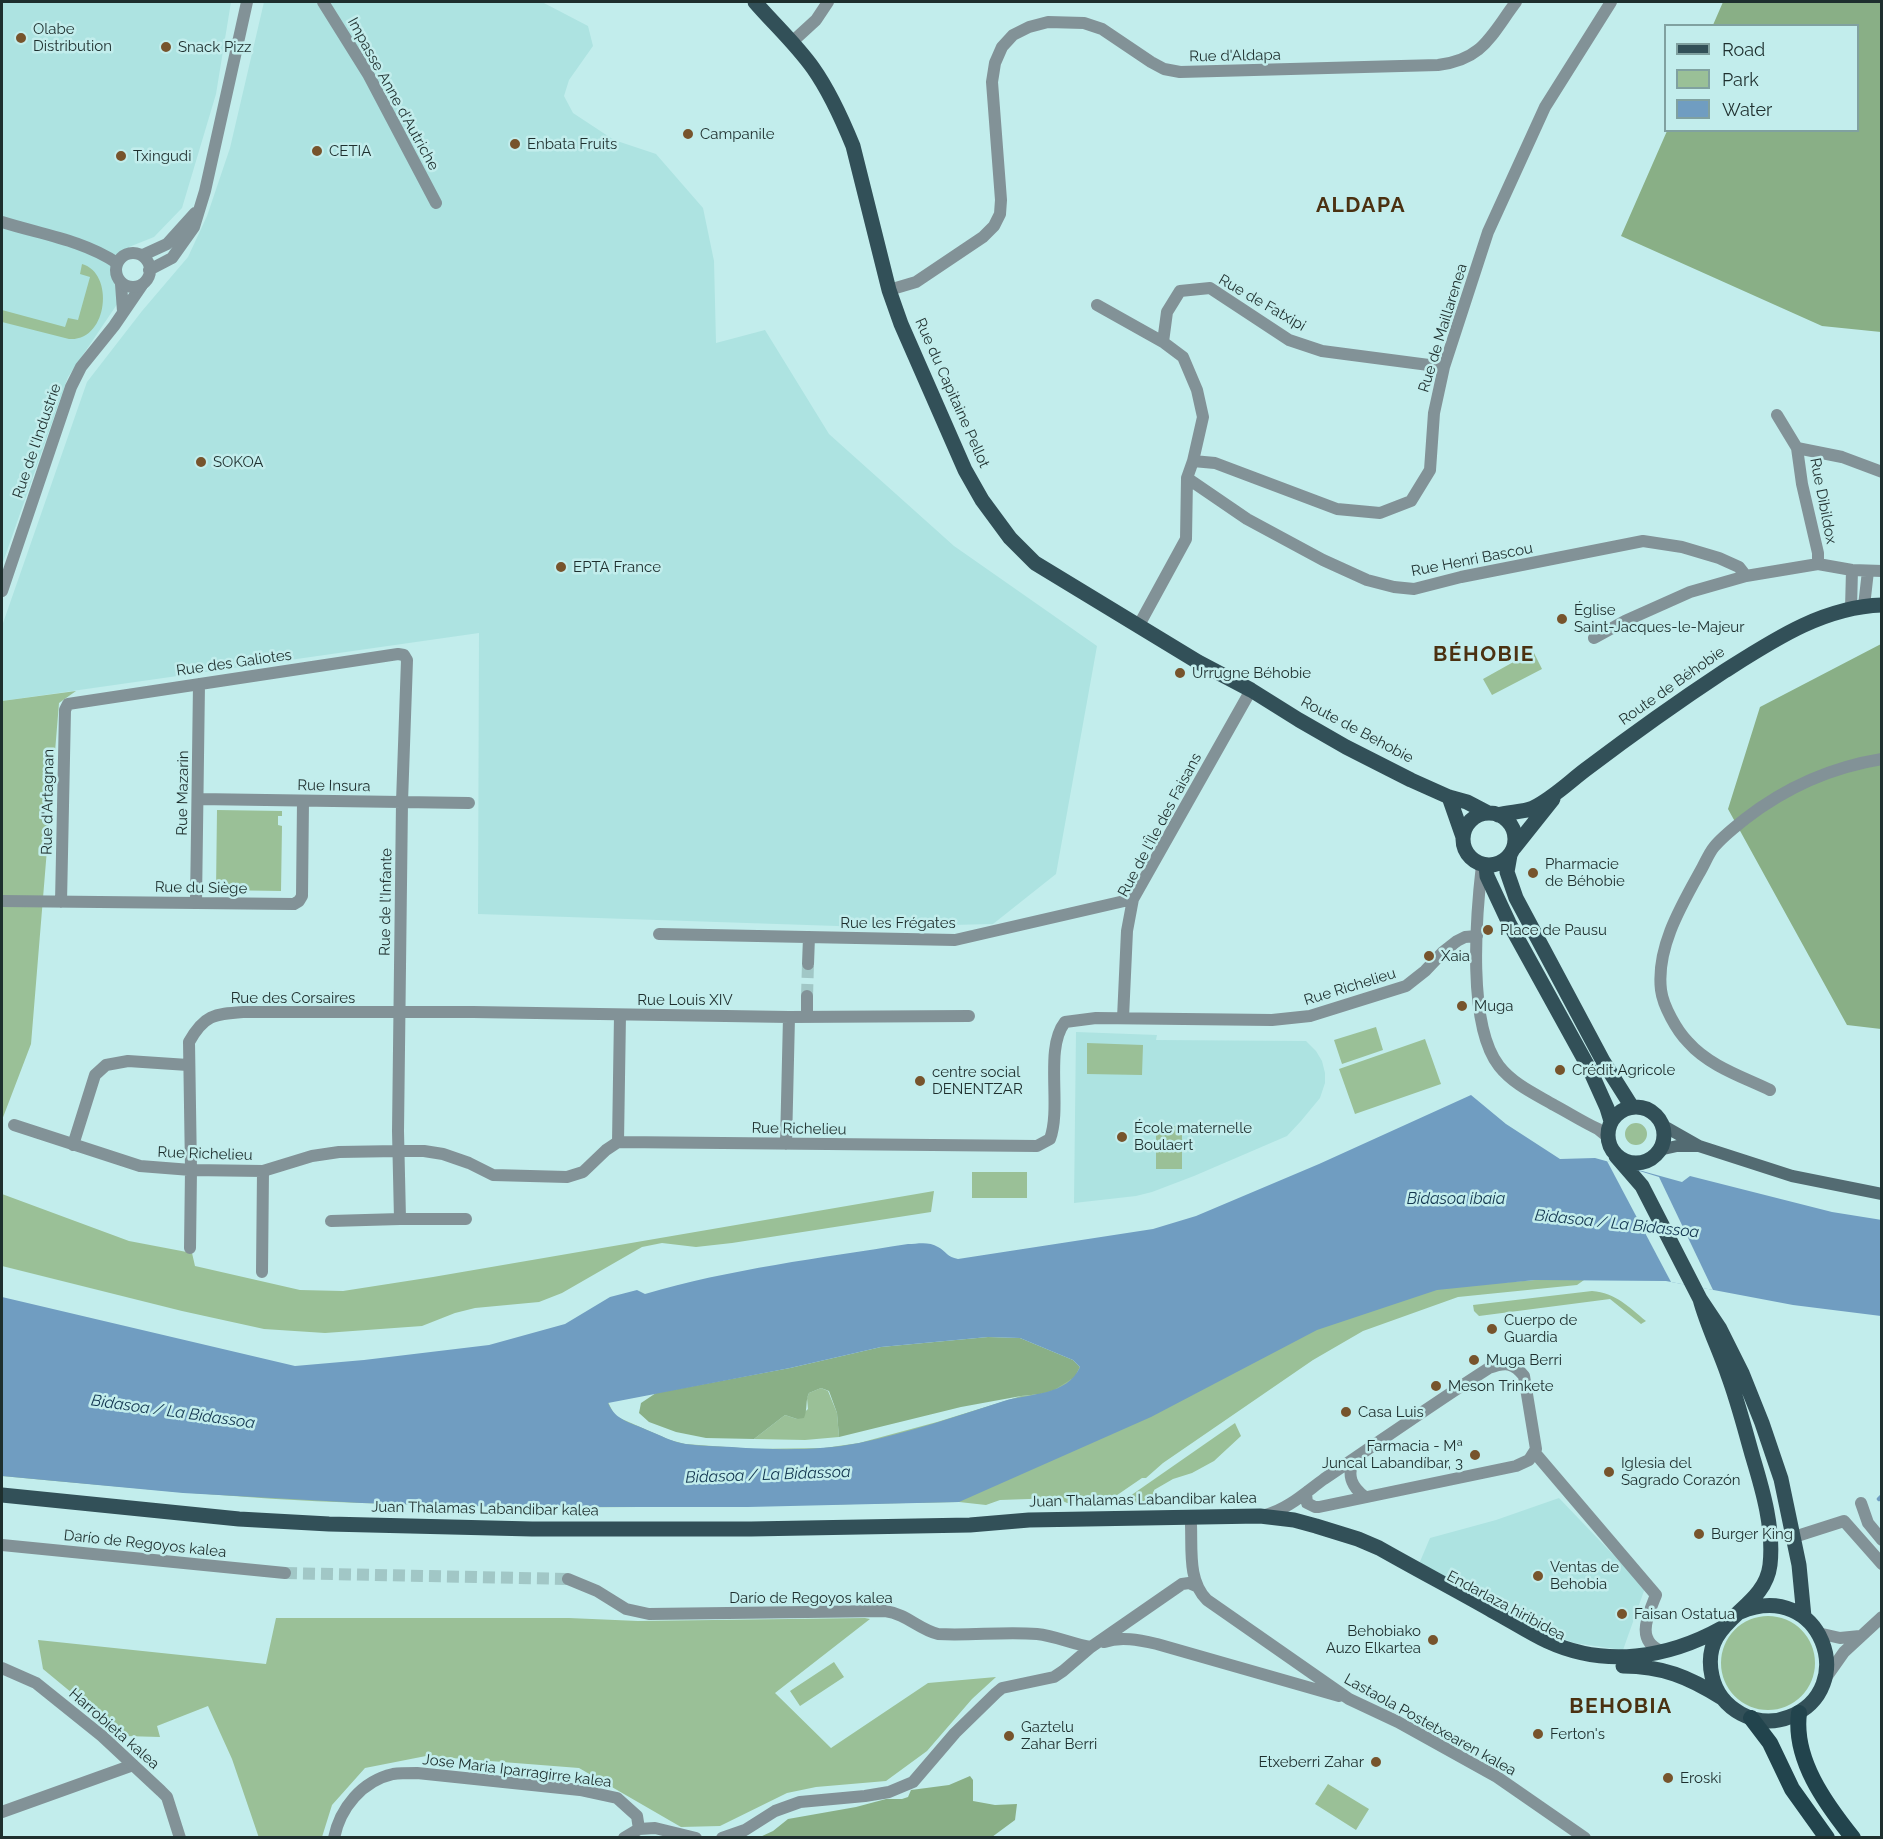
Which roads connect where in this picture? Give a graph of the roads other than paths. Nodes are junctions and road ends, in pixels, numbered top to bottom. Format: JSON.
{"nodes":[{"id":1,"x":247,"y":2,"type":"edge"},
{"id":2,"x":323,"y":2,"type":"edge"},
{"id":3,"x":755,"y":2,"type":"edge"},
{"id":4,"x":828,"y":2,"type":"edge"},
{"id":5,"x":1516,"y":2,"type":"edge"},
{"id":6,"x":1611,"y":2,"type":"edge"},
{"id":7,"x":792,"y":42,"type":"junction"},
{"id":8,"x":436,"y":203,"type":"dead end"},
{"id":9,"x":199,"y":208,"type":"junction"},
{"id":10,"x":2,"y":222,"type":"edge"},
{"id":11,"x":143,"y":255,"type":"junction"},
{"id":12,"x":117,"y":263,"type":"junction"},
{"id":13,"x":149,"y":270,"type":"junction"},
{"id":14,"x":121,"y":284,"type":"junction"},
{"id":15,"x":142,"y":285,"type":"junction"},
{"id":16,"x":889,"y":290,"type":"junction"},
{"id":17,"x":1097,"y":305,"type":"dead end"},
{"id":18,"x":123,"y":311,"type":"junction"},
{"id":19,"x":1163,"y":342,"type":"junction"},
{"id":20,"x":1444,"y":367,"type":"junction"},
{"id":21,"x":1777,"y":415,"type":"dead end"},
{"id":22,"x":1797,"y":448,"type":"junction"},
{"id":23,"x":1193,"y":461,"type":"junction"},
{"id":24,"x":1881,"y":472,"type":"edge"},
{"id":25,"x":1187,"y":478,"type":"junction"},
{"id":26,"x":1818,"y":558,"type":"junction"},
{"id":27,"x":1852,"y":570,"type":"junction"},
{"id":28,"x":1868,"y":571,"type":"junction"},
{"id":29,"x":1881,"y":571,"type":"edge"},
{"id":30,"x":1746,"y":576,"type":"junction"},
{"id":31,"x":2,"y":591,"type":"edge"},
{"id":32,"x":1881,"y":605,"type":"edge"},
{"id":33,"x":1858,"y":607,"type":"junction"},
{"id":34,"x":1139,"y":625,"type":"junction"},
{"id":35,"x":1594,"y":638,"type":"dead end"},
{"id":36,"x":404,"y":655,"type":"joint"},
{"id":37,"x":199,"y":684,"type":"junction"},
{"id":38,"x":1251,"y":690,"type":"junction"},
{"id":39,"x":68,"y":704,"type":"joint"},
{"id":40,"x":1881,"y":759,"type":"edge"},
{"id":41,"x":1558,"y":792,"type":"junction"},
{"id":42,"x":1449,"y":797,"type":"junction"},
{"id":43,"x":198,"y":799,"type":"junction"},
{"id":44,"x":303,"y":801,"type":"junction"},
{"id":45,"x":402,"y":802,"type":"junction"},
{"id":46,"x":469,"y":803,"type":"dead end"},
{"id":47,"x":1493,"y":814,"type":"junction"},
{"id":48,"x":1463,"y":837,"type":"junction"},
{"id":49,"x":1512,"y":852,"type":"junction"},
{"id":50,"x":1484,"y":864,"type":"junction"},
{"id":51,"x":1133,"y":899,"type":"junction"},
{"id":52,"x":2,"y":901,"type":"edge"},
{"id":53,"x":61,"y":902,"type":"junction"},
{"id":54,"x":196,"y":903,"type":"junction"},
{"id":55,"x":659,"y":934,"type":"dead end"},
{"id":56,"x":1477,"y":936,"type":"junction"},
{"id":57,"x":809,"y":937,"type":"junction"},
{"id":58,"x":808,"y":964,"type":"tunnel mouth"},
{"id":59,"x":807,"y":996,"type":"tunnel mouth"},
{"id":60,"x":400,"y":1012,"type":"junction"},
{"id":61,"x":620,"y":1015,"type":"junction"},
{"id":62,"x":969,"y":1016,"type":"dead end"},
{"id":63,"x":789,"y":1017,"type":"junction"},
{"id":64,"x":807,"y":1017,"type":"junction"},
{"id":65,"x":1123,"y":1018,"type":"junction"},
{"id":66,"x":188,"y":1065,"type":"junction"},
{"id":67,"x":1770,"y":1090,"type":"dead end"},
{"id":68,"x":1632,"y":1107,"type":"junction"},
{"id":69,"x":14,"y":1125,"type":"dead end"},
{"id":70,"x":1662,"y":1125,"type":"junction"},
{"id":71,"x":1609,"y":1129,"type":"junction"},
{"id":72,"x":618,"y":1142,"type":"junction"},
{"id":73,"x":786,"y":1144,"type":"junction"},
{"id":74,"x":73,"y":1145,"type":"junction"},
{"id":75,"x":1699,"y":1146,"type":"junction"},
{"id":76,"x":398,"y":1151,"type":"junction"},
{"id":77,"x":1656,"y":1154,"type":"junction"},
{"id":78,"x":1616,"y":1156,"type":"junction"},
{"id":79,"x":191,"y":1170,"type":"junction"},
{"id":80,"x":263,"y":1171,"type":"junction"},
{"id":81,"x":1642,"y":1186,"type":"junction"},
{"id":82,"x":1881,"y":1194,"type":"edge"},
{"id":83,"x":400,"y":1219,"type":"junction"},
{"id":84,"x":466,"y":1219,"type":"dead end"},
{"id":85,"x":332,"y":1221,"type":"dead end"},
{"id":86,"x":190,"y":1248,"type":"dead end"},
{"id":87,"x":262,"y":1272,"type":"dead end"},
{"id":88,"x":1699,"y":1297,"type":"junction"},
{"id":89,"x":1534,"y":1453,"type":"junction"},
{"id":90,"x":1354,"y":1459,"type":"junction"},
{"id":91,"x":1308,"y":1491,"type":"junction"},
{"id":92,"x":2,"y":1495,"type":"edge"},
{"id":93,"x":1365,"y":1497,"type":"junction"},
{"id":94,"x":1260,"y":1516,"type":"junction"},
{"id":95,"x":1844,"y":1521,"type":"junction"},
{"id":96,"x":970,"y":1525,"type":"junction"},
{"id":97,"x":1191,"y":1526,"type":"junction"},
{"id":98,"x":1314,"y":1529,"type":"junction"},
{"id":99,"x":1794,"y":1537,"type":"junction"},
{"id":100,"x":1881,"y":1540,"type":"edge"},
{"id":101,"x":2,"y":1545,"type":"edge"},
{"id":102,"x":1881,"y":1564,"type":"edge"},
{"id":103,"x":285,"y":1573,"type":"tunnel mouth"},
{"id":104,"x":568,"y":1579,"type":"tunnel mouth"},
{"id":105,"x":1196,"y":1586,"type":"junction"},
{"id":106,"x":1740,"y":1612,"type":"junction"},
{"id":107,"x":1804,"y":1617,"type":"junction"},
{"id":108,"x":1881,"y":1617,"type":"edge"},
{"id":109,"x":1722,"y":1628,"type":"junction"},
{"id":110,"x":1818,"y":1633,"type":"junction"},
{"id":111,"x":1860,"y":1636,"type":"junction"},
{"id":112,"x":1091,"y":1647,"type":"junction"},
{"id":113,"x":1664,"y":1652,"type":"junction"},
{"id":114,"x":2,"y":1668,"type":"edge"},
{"id":115,"x":1823,"y":1682,"type":"junction"},
{"id":116,"x":1722,"y":1698,"type":"junction"},
{"id":117,"x":1349,"y":1699,"type":"junction"},
{"id":118,"x":1799,"y":1713,"type":"junction"},
{"id":119,"x":1751,"y":1718,"type":"junction"},
{"id":120,"x":133,"y":1765,"type":"junction"},
{"id":121,"x":1808,"y":1767,"type":"junction"},
{"id":122,"x":2,"y":1812,"type":"edge"},
{"id":123,"x":639,"y":1829,"type":"junction"},
{"id":124,"x":1584,"y":1837,"type":"edge"},
{"id":125,"x":180,"y":1838,"type":"edge"},
{"id":126,"x":334,"y":1838,"type":"edge"},
{"id":127,"x":624,"y":1838,"type":"edge"},
{"id":128,"x":696,"y":1838,"type":"edge"},
{"id":129,"x":722,"y":1838,"type":"edge"},
{"id":130,"x":1827,"y":1838,"type":"edge"},
{"id":131,"x":1853,"y":1838,"type":"edge"},
{"id":132,"x":1865,"y":1838,"type":"edge"}],
"edges":[{"from":1,"to":9,"type":"street"},
{"from":2,"to":8,"type":"street","name":"Impasse Anne d'Autriche"},
{"from":3,"to":7,"type":"main road","name":"Rue du Capitaine Pellot"},
{"from":4,"to":7,"type":"street"},
{"from":5,"to":16,"type":"street","name":"Rue d'Aldapa"},
{"from":6,"to":20,"type":"street","name":"Rue de Maillarenea"},
{"from":7,"to":16,"type":"main road","name":"Rue du Capitaine Pellot"},
{"from":9,"to":11,"type":"street"},
{"from":9,"to":13,"type":"street"},
{"from":10,"to":12,"type":"street"},
{"from":11,"to":12,"type":"street"},
{"from":11,"to":13,"type":"street"},
{"from":12,"to":14,"type":"street"},
{"from":13,"to":15,"type":"street","name":"Rue de l'Industrie"},
{"from":14,"to":15,"type":"street"},
{"from":14,"to":18,"type":"street"},
{"from":15,"to":18,"type":"street","name":"Rue de l'Industrie"},
{"from":16,"to":34,"type":"main road","name":"Rue du Capitaine Pellot"},
{"from":17,"to":19,"type":"street"},
{"from":18,"to":31,"type":"street","name":"Rue de l'Industrie"},
{"from":19,"to":20,"type":"street","name":"Rue de Fatxipi"},
{"from":19,"to":23,"type":"street"},
{"from":20,"to":23,"type":"street","name":"Rue de Maillarenea"},
{"from":21,"to":22,"type":"street","name":"Rue Dibildox"},
{"from":22,"to":24,"type":"street"},
{"from":22,"to":26,"type":"street","name":"Rue Dibildox"},
{"from":23,"to":25,"type":"street"},
{"from":25,"to":30,"type":"street","name":"Rue Henri Bascou"},
{"from":25,"to":34,"type":"street"},
{"from":26,"to":27,"type":"street"},
{"from":26,"to":30,"type":"street"},
{"from":27,"to":28,"type":"street"},
{"from":27,"to":33,"type":"street"},
{"from":28,"to":29,"type":"street"},
{"from":28,"to":33,"type":"street"},
{"from":30,"to":35,"type":"street"},
{"from":32,"to":33,"type":"main road","name":"Route de Béhobie"},
{"from":33,"to":41,"type":"main road","name":"Route de Béhobie"},
{"from":34,"to":38,"type":"main road","name":"Rue du Capitaine Pellot"},
{"from":36,"to":37,"type":"street","name":"Rue des Galiotes"},
{"from":36,"to":45,"type":"street","name":"Rue de l'Infante"},
{"from":37,"to":39,"type":"street","name":"Rue des Galiotes"},
{"from":37,"to":43,"type":"street","name":"Rue Mazarin"},
{"from":38,"to":42,"type":"main road","name":"Route de Behobie"},
{"from":38,"to":51,"type":"street","name":"Rue de l'Île des Faisans"},
{"from":39,"to":53,"type":"street","name":"Rue d'Artagnan"},
{"from":40,"to":67,"type":"street"},
{"from":41,"to":47,"type":"main road","name":"Route de Béhobie"},
{"from":41,"to":49,"type":"main road","name":"Route de Béhobie"},
{"from":42,"to":47,"type":"main road","name":"Route de Behobie"},
{"from":42,"to":48,"type":"main road"},
{"from":43,"to":44,"type":"street","name":"Rue Insura"},
{"from":43,"to":54,"type":"street","name":"Rue Mazarin"},
{"from":44,"to":45,"type":"street","name":"Rue Insura"},
{"from":44,"to":54,"type":"street","name":"Rue du Siège"},
{"from":45,"to":46,"type":"street","name":"Rue Insura"},
{"from":45,"to":60,"type":"street","name":"Rue de l'Infante"},
{"from":47,"to":48,"type":"main road"},
{"from":47,"to":49,"type":"main road"},
{"from":48,"to":50,"type":"main road"},
{"from":49,"to":50,"type":"main road"},
{"from":49,"to":68,"type":"main road"},
{"from":50,"to":56,"type":"street"},
{"from":50,"to":71,"type":"main road"},
{"from":51,"to":57,"type":"street","name":"Rue les Frégates"},
{"from":51,"to":65,"type":"street","name":"Rue de l'Île des Faisans"},
{"from":52,"to":53,"type":"street","name":"Rue du Siège"},
{"from":53,"to":54,"type":"street","name":"Rue du Siège"},
{"from":55,"to":57,"type":"street","name":"Rue les Frégates"},
{"from":56,"to":65,"type":"street","name":"Rue Richelieu"},
{"from":56,"to":71,"type":"street"},
{"from":57,"to":58,"type":"street"},
{"from":59,"to":64,"type":"street"},
{"from":60,"to":61,"type":"street","name":"Rue Louis XIV"},
{"from":60,"to":66,"type":"street","name":"Rue des Corsaires"},
{"from":60,"to":76,"type":"street","name":"Rue de l'Infante"},
{"from":61,"to":63,"type":"street","name":"Rue Louis XIV"},
{"from":61,"to":72,"type":"street"},
{"from":62,"to":64,"type":"street","name":"Rue Louis XIV"},
{"from":63,"to":64,"type":"street","name":"Rue Louis XIV"},
{"from":63,"to":73,"type":"street"},
{"from":65,"to":73,"type":"street","name":"Rue Richelieu"},
{"from":66,"to":74,"type":"street"},
{"from":66,"to":79,"type":"street","name":"Rue des Corsaires"},
{"from":68,"to":70,"type":"main road"},
{"from":68,"to":71,"type":"main road"},
{"from":69,"to":74,"type":"street","name":"Rue Richelieu"},
{"from":70,"to":75,"type":"main road"},
{"from":70,"to":77,"type":"main road"},
{"from":71,"to":78,"type":"main road"},
{"from":72,"to":73,"type":"street","name":"Rue Richelieu"},
{"from":72,"to":76,"type":"street","name":"Rue Richelieu"},
{"from":74,"to":79,"type":"street","name":"Rue Richelieu"},
{"from":75,"to":77,"type":"main road"},
{"from":75,"to":82,"type":"main road"},
{"from":76,"to":80,"type":"street","name":"Rue Richelieu"},
{"from":76,"to":83,"type":"street","name":"Rue de l'Infante"},
{"from":77,"to":78,"type":"main road"},
{"from":77,"to":81,"type":"main road"},
{"from":78,"to":81,"type":"main road"},
{"from":79,"to":80,"type":"street","name":"Rue Richelieu"},
{"from":79,"to":86,"type":"street","name":"Rue des Corsaires"},
{"from":80,"to":87,"type":"street"},
{"from":81,"to":88,"type":"main road"},
{"from":83,"to":84,"type":"street"},
{"from":83,"to":85,"type":"street"},
{"from":88,"to":99,"type":"main road"},
{"from":88,"to":106,"type":"main road"},
{"from":89,"to":90,"type":"street"},
{"from":89,"to":93,"type":"street"},
{"from":89,"to":113,"type":"street"},
{"from":90,"to":91,"type":"street"},
{"from":90,"to":93,"type":"street"},
{"from":91,"to":93,"type":"street"},
{"from":91,"to":94,"type":"street"},
{"from":92,"to":96,"type":"main road","name":"Juan Thalamas Labandibar kalea"},
{"from":94,"to":96,"type":"main road","name":"Juan Thalamas Labandibar kalea"},
{"from":94,"to":98,"type":"main road","name":"Juan Thalamas Labandibar kalea"},
{"from":95,"to":99,"type":"street"},
{"from":95,"to":100,"type":"street"},
{"from":95,"to":102,"type":"street"},
{"from":96,"to":97,"type":"main road","name":"Juan Thalamas Labandibar kalea"},
{"from":97,"to":98,"type":"main road","name":"Juan Thalamas Labandibar kalea"},
{"from":97,"to":105,"type":"street"},
{"from":98,"to":113,"type":"main road","name":"Endarlaza hiribidea"},
{"from":98,"to":116,"type":"main road","name":"Endarlaza hiribidea"},
{"from":99,"to":107,"type":"main road"},
{"from":101,"to":103,"type":"street","name":"Darío de Regoyos kalea"},
{"from":104,"to":112,"type":"street","name":"Darío de Regoyos kalea"},
{"from":105,"to":112,"type":"street"},
{"from":105,"to":117,"type":"street","name":"Lastaola Postetxearen kalea"},
{"from":106,"to":107,"type":"main road"},
{"from":106,"to":109,"type":"main road"},
{"from":107,"to":110,"type":"main road"},
{"from":108,"to":111,"type":"street"},
{"from":109,"to":113,"type":"main road","name":"Endarlaza hiribidea"},
{"from":109,"to":116,"type":"main road"},
{"from":110,"to":111,"type":"street"},
{"from":110,"to":115,"type":"main road"},
{"from":111,"to":115,"type":"street"},
{"from":112,"to":117,"type":"street"},
{"from":112,"to":129,"type":"street"},
{"from":114,"to":120,"type":"street","name":"Harrobieta kalea"},
{"from":115,"to":118,"type":"main road"},
{"from":116,"to":119,"type":"main road"},
{"from":117,"to":124,"type":"street","name":"Lastaola Postetxearen kalea"},
{"from":118,"to":119,"type":"main road"},
{"from":118,"to":121,"type":"highway"},
{"from":119,"to":130,"type":"highway"},
{"from":120,"to":122,"type":"street"},
{"from":120,"to":125,"type":"street","name":"Harrobieta kalea"},
{"from":121,"to":131,"type":"highway"},
{"from":121,"to":132,"type":"highway"},
{"from":123,"to":126,"type":"street","name":"Jose Maria Iparragirre kalea"},
{"from":123,"to":127,"type":"street"},
{"from":123,"to":128,"type":"street"}]}
